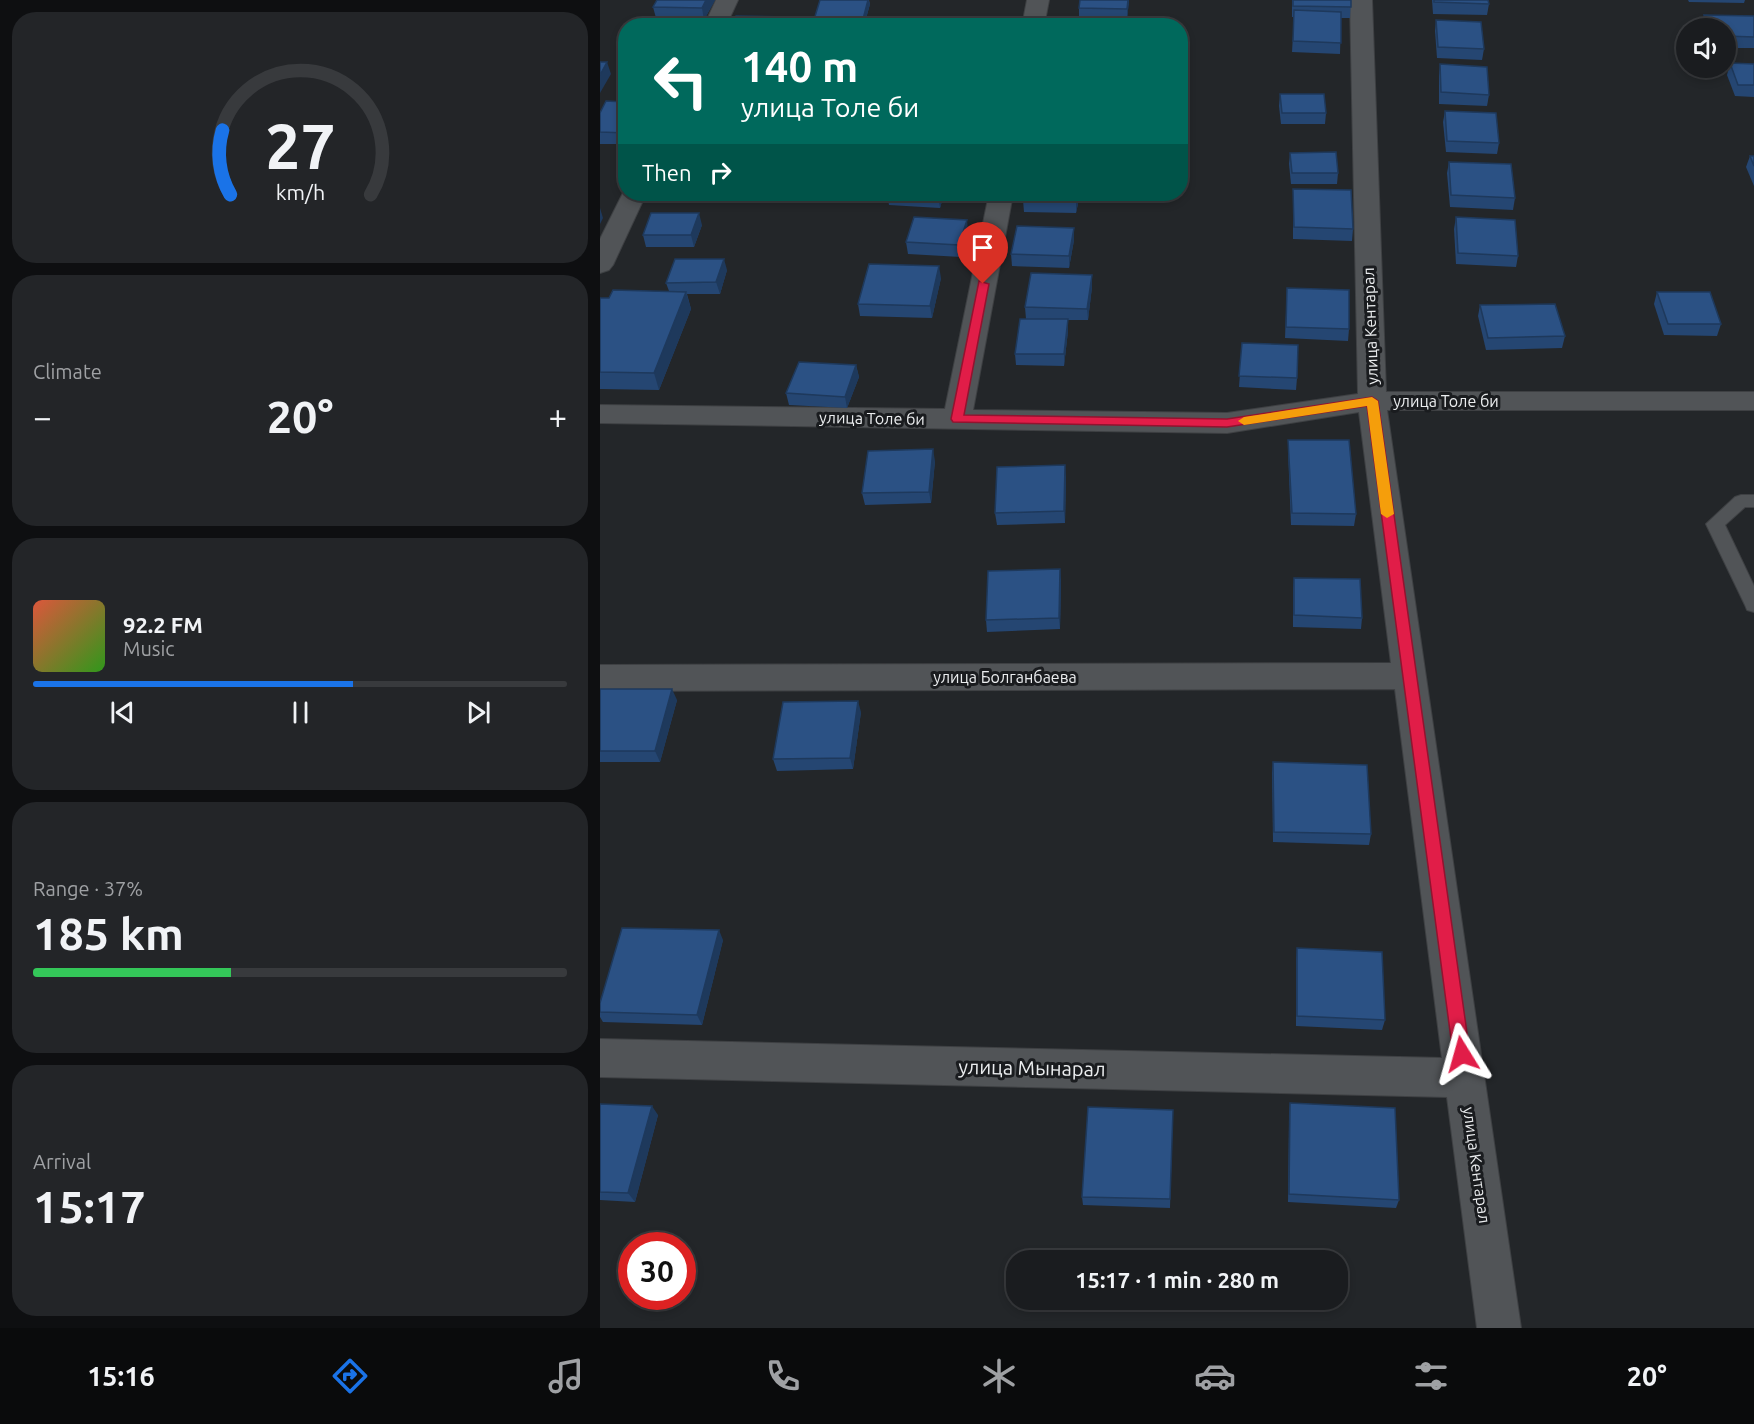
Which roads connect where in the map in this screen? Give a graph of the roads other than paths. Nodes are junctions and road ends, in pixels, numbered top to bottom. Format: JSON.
{"nodes":[{"id":1,"x":727,"y":0,"type":"edge"},
{"id":2,"x":1038,"y":0,"type":"edge"},
{"id":3,"x":1361,"y":0,"type":"edge"},
{"id":4,"x":719,"y":18,"type":"edge"},
{"id":5,"x":1035,"y":18,"type":"edge"},
{"id":6,"x":631,"y":201,"type":"edge"},
{"id":7,"x":999,"y":201,"type":"edge"},
{"id":8,"x":600,"y":265,"type":"edge"},
{"id":9,"x":1372,"y":401,"type":"junction"},
{"id":10,"x":1754,"y":401,"type":"edge"},
{"id":11,"x":600,"y":414,"type":"edge"},
{"id":12,"x":957,"y":419,"type":"junction"},
{"id":13,"x":1754,"y":501,"type":"edge"},
{"id":14,"x":1754,"y":606,"type":"edge"},
{"id":15,"x":1410,"y":676,"type":"junction"},
{"id":16,"x":600,"y":678,"type":"edge"},
{"id":17,"x":600,"y":1058,"type":"edge"},
{"id":18,"x":1465,"y":1078,"type":"junction"},
{"id":19,"x":1499,"y":1328,"type":"edge"}],
"edges":[{"from":1,"to":4,"type":"street"},
{"from":2,"to":5,"type":"street"},
{"from":3,"to":9,"type":"street","name":"улица Кентарал"},
{"from":6,"to":8,"type":"street"},
{"from":7,"to":12,"type":"street"},
{"from":9,"to":10,"type":"street","name":"улица Толе би"},
{"from":9,"to":12,"type":"street","name":"улица Толе би"},
{"from":9,"to":15,"type":"street","name":"улица Кентарал"},
{"from":11,"to":12,"type":"street","name":"улица Толе би"},
{"from":13,"to":14,"type":"lane"},
{"from":15,"to":16,"type":"street","name":"улица Болганбаева"},
{"from":15,"to":18,"type":"street","name":"улица Кентарал"},
{"from":17,"to":18,"type":"street","name":"улица Мынарал"},
{"from":18,"to":19,"type":"street","name":"улица Кентарал"}]}
